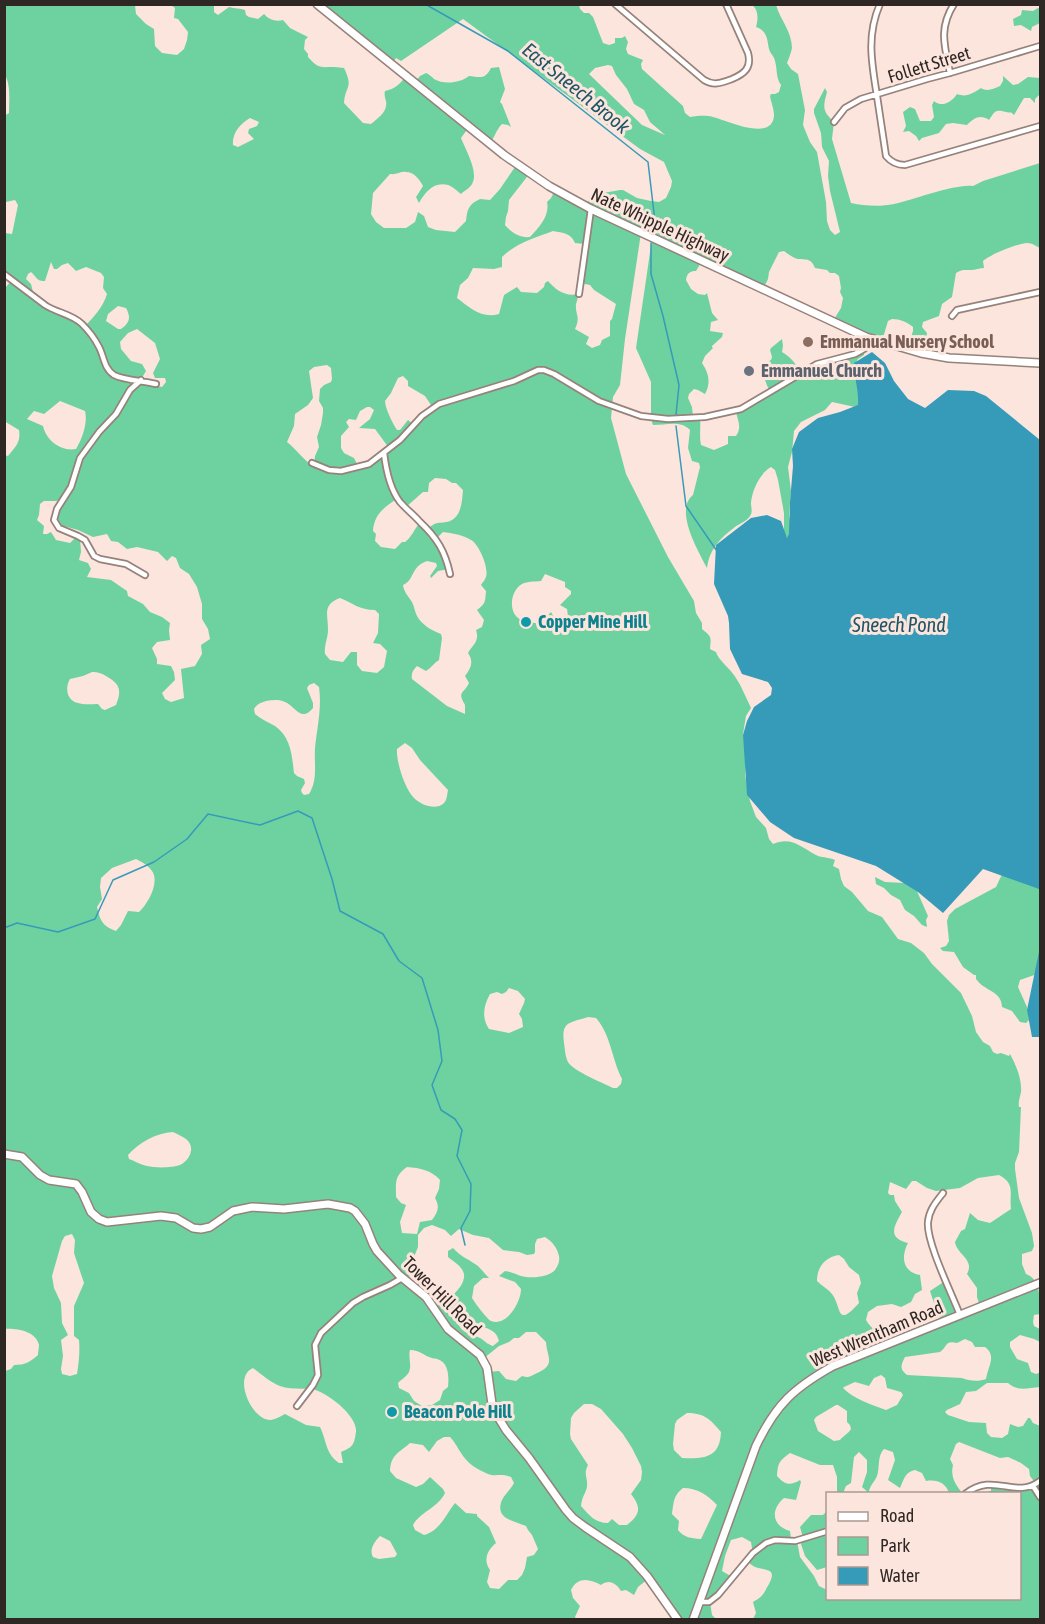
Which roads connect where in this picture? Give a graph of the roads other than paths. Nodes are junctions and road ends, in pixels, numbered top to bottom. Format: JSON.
{"nodes":[{"id":1,"x":317,"y":4,"type":"edge"},
{"id":2,"x":615,"y":4,"type":"edge"},
{"id":3,"x":726,"y":4,"type":"edge"},
{"id":4,"x":880,"y":4,"type":"edge"},
{"id":5,"x":954,"y":4,"type":"edge"},
{"id":6,"x":1041,"y":46,"type":"edge"},
{"id":7,"x":950,"y":73,"type":"junction"},
{"id":8,"x":877,"y":96,"type":"junction"},
{"id":9,"x":834,"y":122,"type":"dead end"},
{"id":10,"x":1041,"y":126,"type":"edge"},
{"id":11,"x":591,"y":209,"type":"junction"},
{"id":12,"x":4,"y":274,"type":"edge"},
{"id":13,"x":1041,"y":292,"type":"edge"},
{"id":14,"x":579,"y":294,"type":"dead end"},
{"id":15,"x":952,"y":316,"type":"dead end"},
{"id":16,"x":874,"y":340,"type":"junction"},
{"id":17,"x":1041,"y":363,"type":"edge"},
{"id":18,"x":141,"y":380,"type":"junction"},
{"id":19,"x":156,"y":384,"type":"dead end"},
{"id":20,"x":384,"y":453,"type":"junction"},
{"id":21,"x":312,"y":463,"type":"dead end"},
{"id":22,"x":450,"y":574,"type":"dead end"},
{"id":23,"x":145,"y":575,"type":"dead end"},
{"id":24,"x":4,"y":1154,"type":"edge"},
{"id":25,"x":943,"y":1193,"type":"dead end"},
{"id":26,"x":402,"y":1278,"type":"junction"},
{"id":27,"x":1041,"y":1282,"type":"edge"},
{"id":28,"x":960,"y":1315,"type":"junction"},
{"id":29,"x":297,"y":1407,"type":"dead end"},
{"id":30,"x":1041,"y":1481,"type":"edge"},
{"id":31,"x":1033,"y":1486,"type":"junction"},
{"id":32,"x":968,"y":1492,"type":"edge"},
{"id":33,"x":1041,"y":1497,"type":"edge"},
{"id":34,"x":826,"y":1532,"type":"edge"},
{"id":35,"x":699,"y":1602,"type":"junction"},
{"id":36,"x":678,"y":1620,"type":"edge"},
{"id":37,"x":693,"y":1620,"type":"edge"}],
"edges":[{"from":1,"to":11,"type":"street","name":"Nate Whipple Highway"},
{"from":2,"to":3,"type":"street"},
{"from":4,"to":8,"type":"street"},
{"from":5,"to":7,"type":"street"},
{"from":6,"to":7,"type":"street","name":"Follett Street"},
{"from":7,"to":8,"type":"street","name":"Follett Street"},
{"from":8,"to":9,"type":"street","name":"Follett Street"},
{"from":8,"to":10,"type":"street"},
{"from":11,"to":14,"type":"street"},
{"from":11,"to":16,"type":"street","name":"Nate Whipple Highway"},
{"from":12,"to":18,"type":"street"},
{"from":13,"to":15,"type":"street"},
{"from":16,"to":17,"type":"street","name":"Nate Whipple Highway"},
{"from":16,"to":20,"type":"street"},
{"from":18,"to":19,"type":"street"},
{"from":18,"to":23,"type":"street"},
{"from":20,"to":21,"type":"street"},
{"from":20,"to":22,"type":"street"},
{"from":24,"to":26,"type":"street","name":"Tower Hill Road"},
{"from":25,"to":28,"type":"street"},
{"from":26,"to":29,"type":"street"},
{"from":26,"to":36,"type":"street","name":"Tower Hill Road"},
{"from":27,"to":28,"type":"street","name":"West Wrentham Road"},
{"from":28,"to":35,"type":"street","name":"West Wrentham Road"},
{"from":30,"to":31,"type":"street"},
{"from":31,"to":32,"type":"street"},
{"from":31,"to":33,"type":"street"},
{"from":34,"to":35,"type":"street"},
{"from":35,"to":37,"type":"street","name":"West Wrentham Road"}]}
